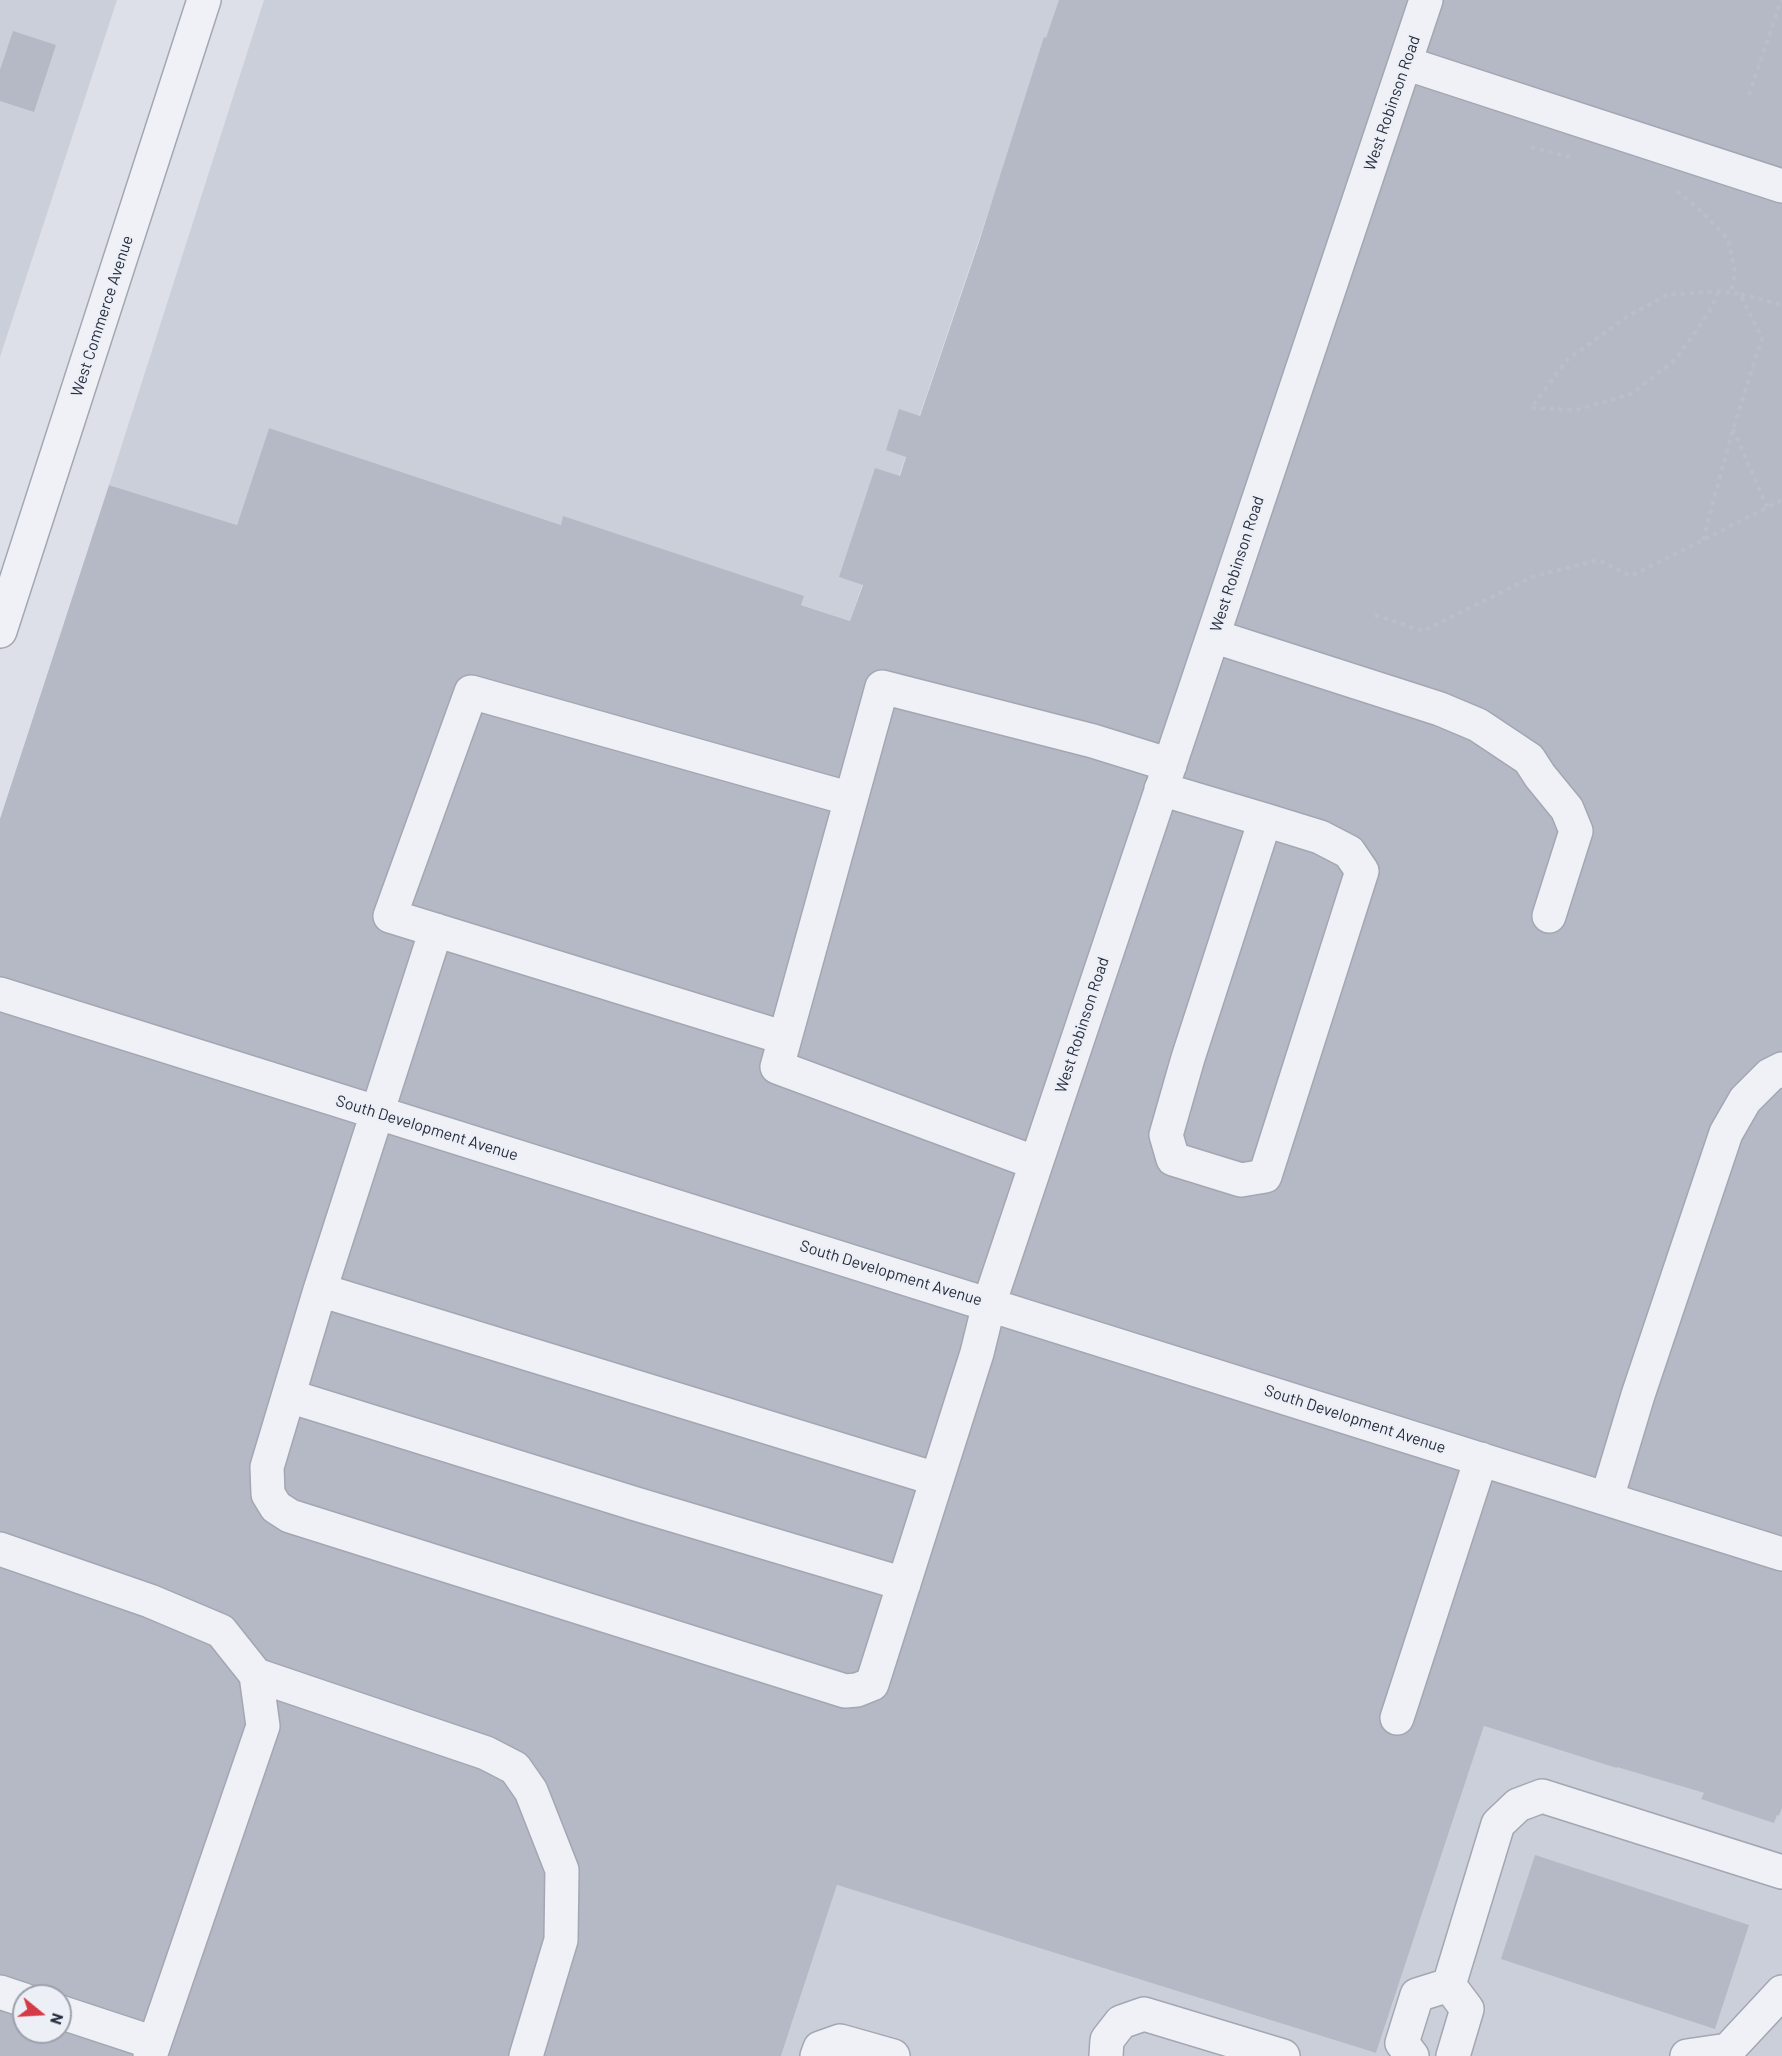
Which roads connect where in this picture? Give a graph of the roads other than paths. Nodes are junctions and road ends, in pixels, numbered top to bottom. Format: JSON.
{"nodes":[{"id":1,"x":204,"y":0,"type":"edge"},
{"id":2,"x":1426,"y":0,"type":"edge"},
{"id":3,"x":1405,"y":63,"type":"junction"},
{"id":4,"x":1782,"y":186,"type":"edge"},
{"id":5,"x":0,"y":631,"type":"edge"},
{"id":6,"x":1213,"y":636,"type":"junction"},
{"id":7,"x":1165,"y":777,"type":"junction"},
{"id":8,"x":851,"y":800,"type":"junction"},
{"id":9,"x":1265,"y":820,"type":"junction"},
{"id":10,"x":1549,"y":916,"type":"dead end"},
{"id":11,"x":436,"y":930,"type":"junction"},
{"id":12,"x":0,"y":994,"type":"edge"},
{"id":13,"x":785,"y":1038,"type":"junction"},
{"id":14,"x":1782,"y":1069,"type":"edge"},
{"id":15,"x":377,"y":1112,"type":"junction"},
{"id":16,"x":1036,"y":1163,"type":"junction"},
{"id":17,"x":320,"y":1290,"type":"junction"},
{"id":18,"x":989,"y":1304,"type":"junction"},
{"id":19,"x":289,"y":1396,"type":"junction"},
{"id":20,"x":1481,"y":1459,"type":"junction"},
{"id":21,"x":936,"y":1479,"type":"junction"},
{"id":22,"x":1607,"y":1498,"type":"junction"},
{"id":23,"x":0,"y":1549,"type":"edge"},
{"id":24,"x":1782,"y":1554,"type":"edge"},
{"id":25,"x":904,"y":1584,"type":"junction"},
{"id":26,"x":256,"y":1675,"type":"junction"},
{"id":27,"x":1397,"y":1718,"type":"dead end"},
{"id":28,"x":1782,"y":1872,"type":"edge"},
{"id":29,"x":1449,"y":1985,"type":"junction"},
{"id":30,"x":1782,"y":1992,"type":"edge"},
{"id":31,"x":72,"y":2017,"type":"edge"},
{"id":32,"x":152,"y":2049,"type":"edge"},
{"id":33,"x":526,"y":2056,"type":"edge"},
{"id":34,"x":817,"y":2056,"type":"edge"},
{"id":35,"x":893,"y":2056,"type":"edge"},
{"id":36,"x":1106,"y":2056,"type":"edge"},
{"id":37,"x":1283,"y":2056,"type":"edge"},
{"id":38,"x":1412,"y":2056,"type":"edge"},
{"id":39,"x":1453,"y":2056,"type":"edge"},
{"id":40,"x":1687,"y":2056,"type":"edge"}],
"edges":[{"from":1,"to":5,"type":"street","name":"West Commerce Avenue"},
{"from":2,"to":3,"type":"street","name":"West Robinson Road"},
{"from":3,"to":4,"type":"street"},
{"from":3,"to":6,"type":"street","name":"West Robinson Road"},
{"from":6,"to":7,"type":"street","name":"West Robinson Road"},
{"from":6,"to":10,"type":"street"},
{"from":7,"to":8,"type":"street"},
{"from":7,"to":9,"type":"street"},
{"from":7,"to":16,"type":"street","name":"West Robinson Road"},
{"from":8,"to":11,"type":"street"},
{"from":8,"to":13,"type":"street"},
{"from":9,"to":9,"type":"street"},
{"from":11,"to":13,"type":"street"},
{"from":11,"to":15,"type":"street"},
{"from":12,"to":15,"type":"street","name":"South Development Avenue"},
{"from":13,"to":16,"type":"street"},
{"from":14,"to":22,"type":"street"},
{"from":15,"to":17,"type":"street"},
{"from":15,"to":18,"type":"street","name":"South Development Avenue"},
{"from":16,"to":18,"type":"street","name":"West Robinson Road"},
{"from":17,"to":19,"type":"street"},
{"from":17,"to":21,"type":"street"},
{"from":18,"to":20,"type":"street","name":"South Development Avenue"},
{"from":18,"to":21,"type":"street","name":"West Robinson Road"},
{"from":19,"to":25,"type":"street"},
{"from":19,"to":25,"type":"street","name":"West Robinson Road"},
{"from":20,"to":22,"type":"street","name":"South Development Avenue"},
{"from":20,"to":27,"type":"street"},
{"from":21,"to":25,"type":"street","name":"West Robinson Road"},
{"from":22,"to":24,"type":"street","name":"South Development Avenue"},
{"from":23,"to":26,"type":"street"},
{"from":26,"to":32,"type":"street"},
{"from":26,"to":33,"type":"street"},
{"from":28,"to":29,"type":"street"},
{"from":29,"to":38,"type":"street"},
{"from":29,"to":39,"type":"street"},
{"from":30,"to":40,"type":"street"},
{"from":31,"to":32,"type":"street"},
{"from":34,"to":35,"type":"street"},
{"from":36,"to":37,"type":"street"}]}
